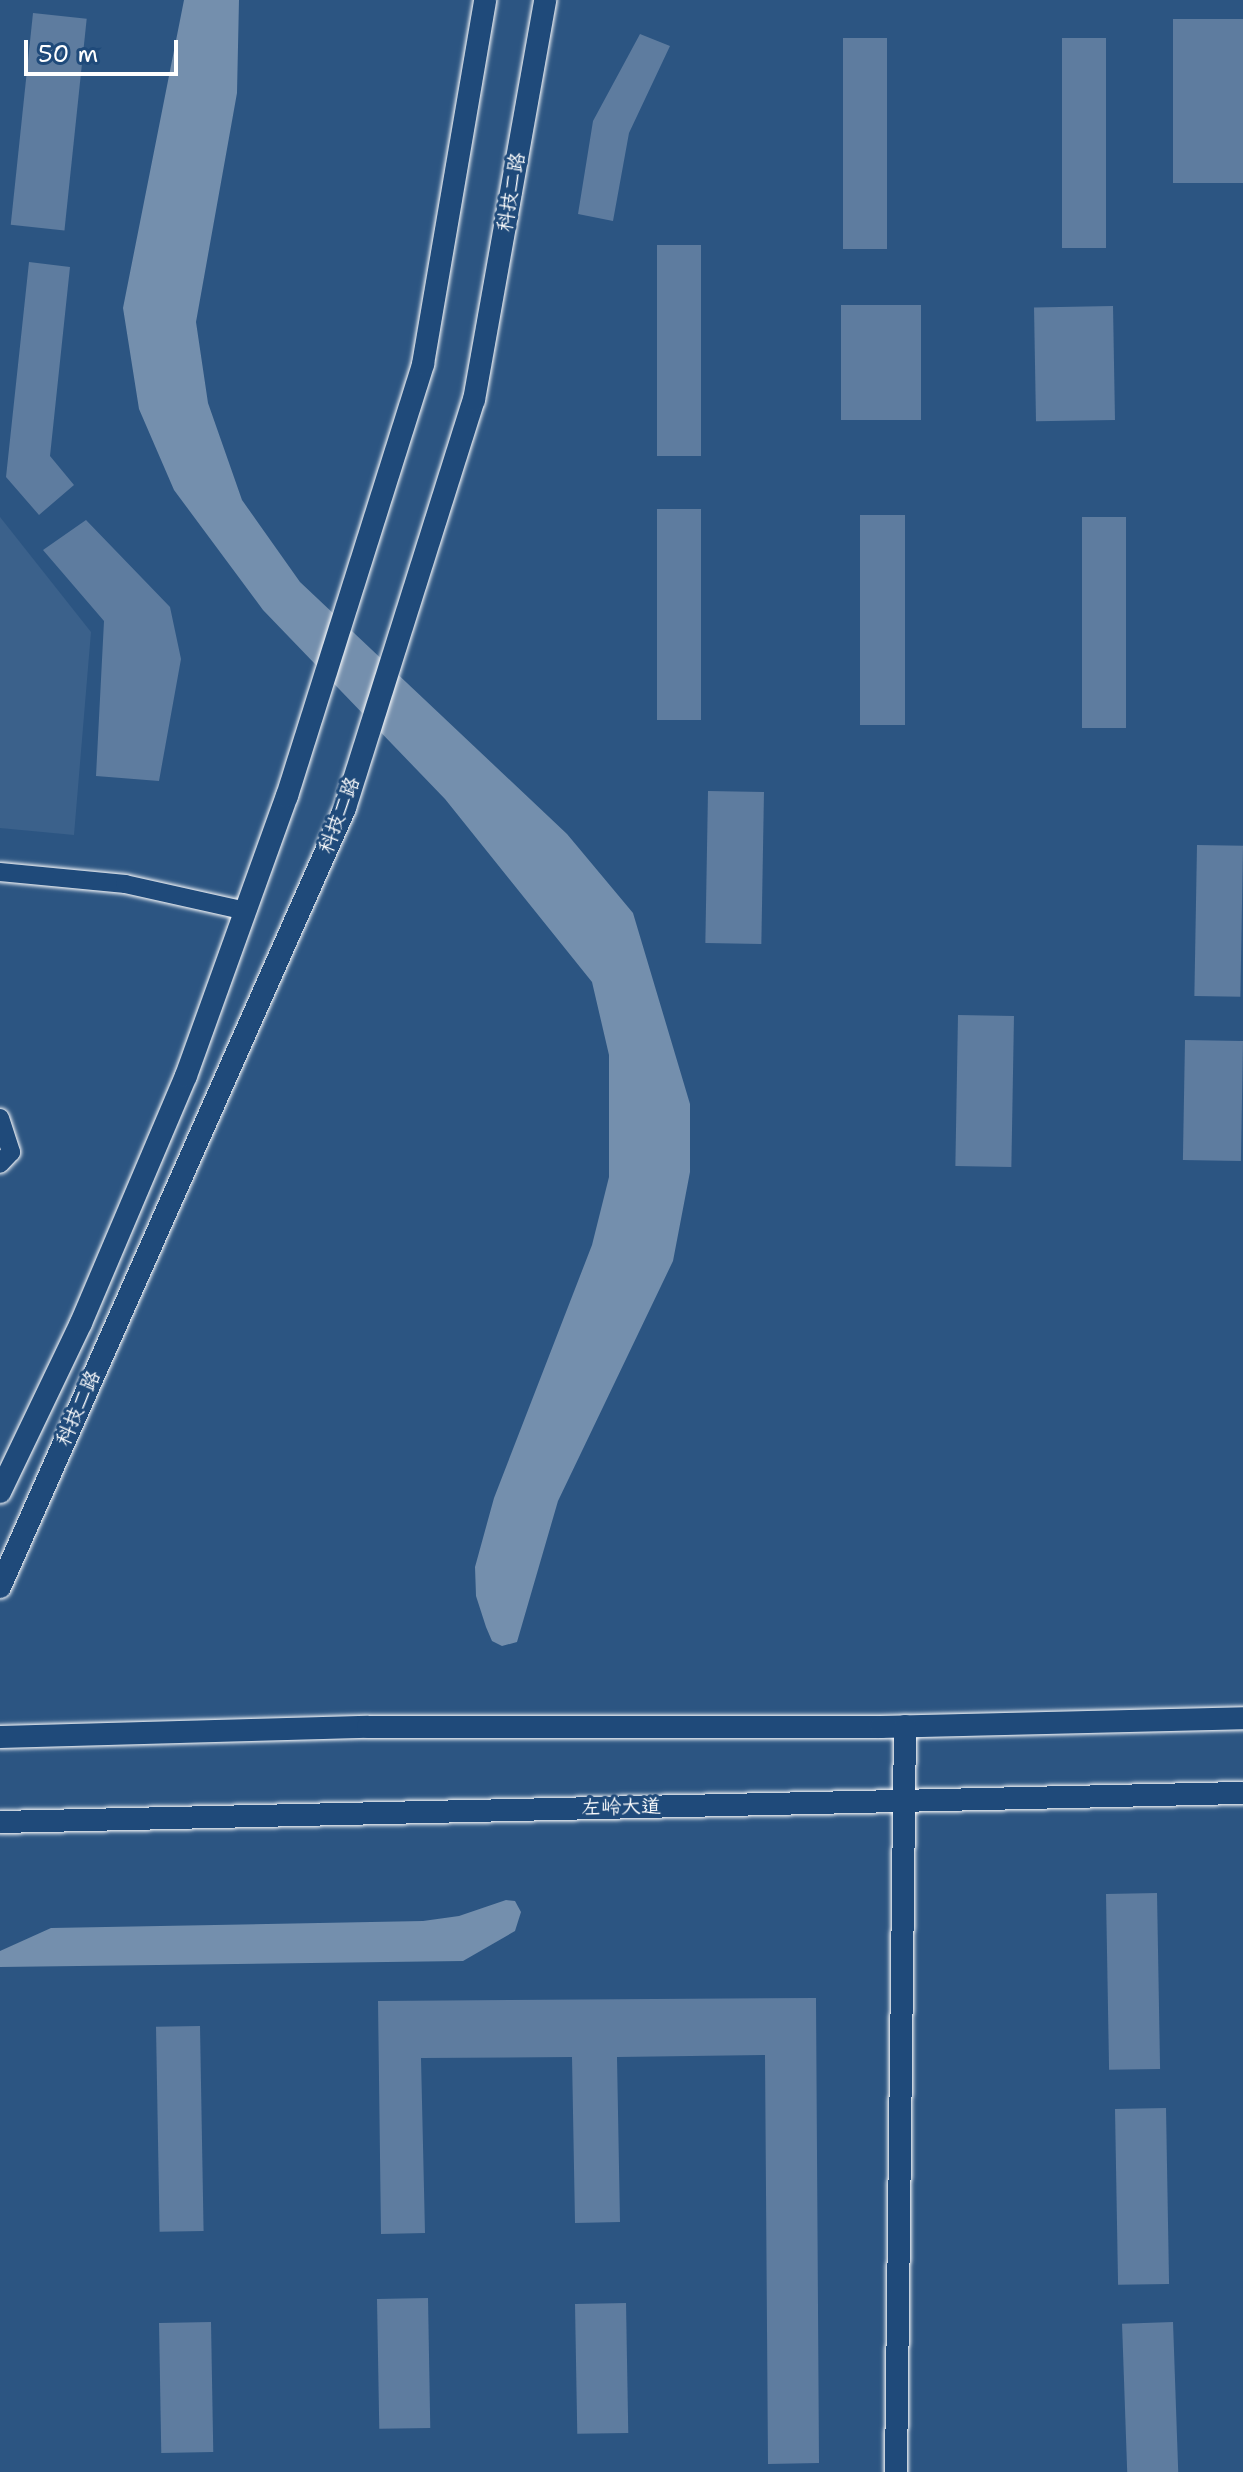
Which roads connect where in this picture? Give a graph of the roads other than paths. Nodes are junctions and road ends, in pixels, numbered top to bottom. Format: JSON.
{"nodes":[{"id":1,"x":485,"y":0,"type":"edge"},
{"id":2,"x":545,"y":0,"type":"edge"},
{"id":3,"x":0,"y":872,"type":"edge"},
{"id":4,"x":246,"y":911,"type":"junction"},
{"id":5,"x":0,"y":1118,"type":"edge"},
{"id":6,"x":0,"y":1164,"type":"edge"},
{"id":7,"x":0,"y":1492,"type":"edge"},
{"id":8,"x":0,"y":1587,"type":"edge"},
{"id":9,"x":1243,"y":1718,"type":"edge"},
{"id":10,"x":905,"y":1726,"type":"junction"},
{"id":11,"x":0,"y":1737,"type":"edge"},
{"id":12,"x":1243,"y":1793,"type":"edge"},
{"id":13,"x":903,"y":1801,"type":"junction"},
{"id":14,"x":0,"y":1822,"type":"edge"},
{"id":15,"x":896,"y":2472,"type":"edge"}],
"edges":[{"from":1,"to":4,"type":"street","name":"科技二路"},
{"from":2,"to":8,"type":"street","name":"科技二路"},
{"from":3,"to":4,"type":"street"},
{"from":4,"to":7,"type":"street","name":"科技二路"},
{"from":5,"to":6,"type":"street"},
{"from":9,"to":10,"type":"street"},
{"from":10,"to":11,"type":"street"},
{"from":10,"to":13,"type":"street"},
{"from":12,"to":13,"type":"street","name":"左岭大道"},
{"from":13,"to":14,"type":"street","name":"左岭大道"},
{"from":13,"to":15,"type":"street"}]}
